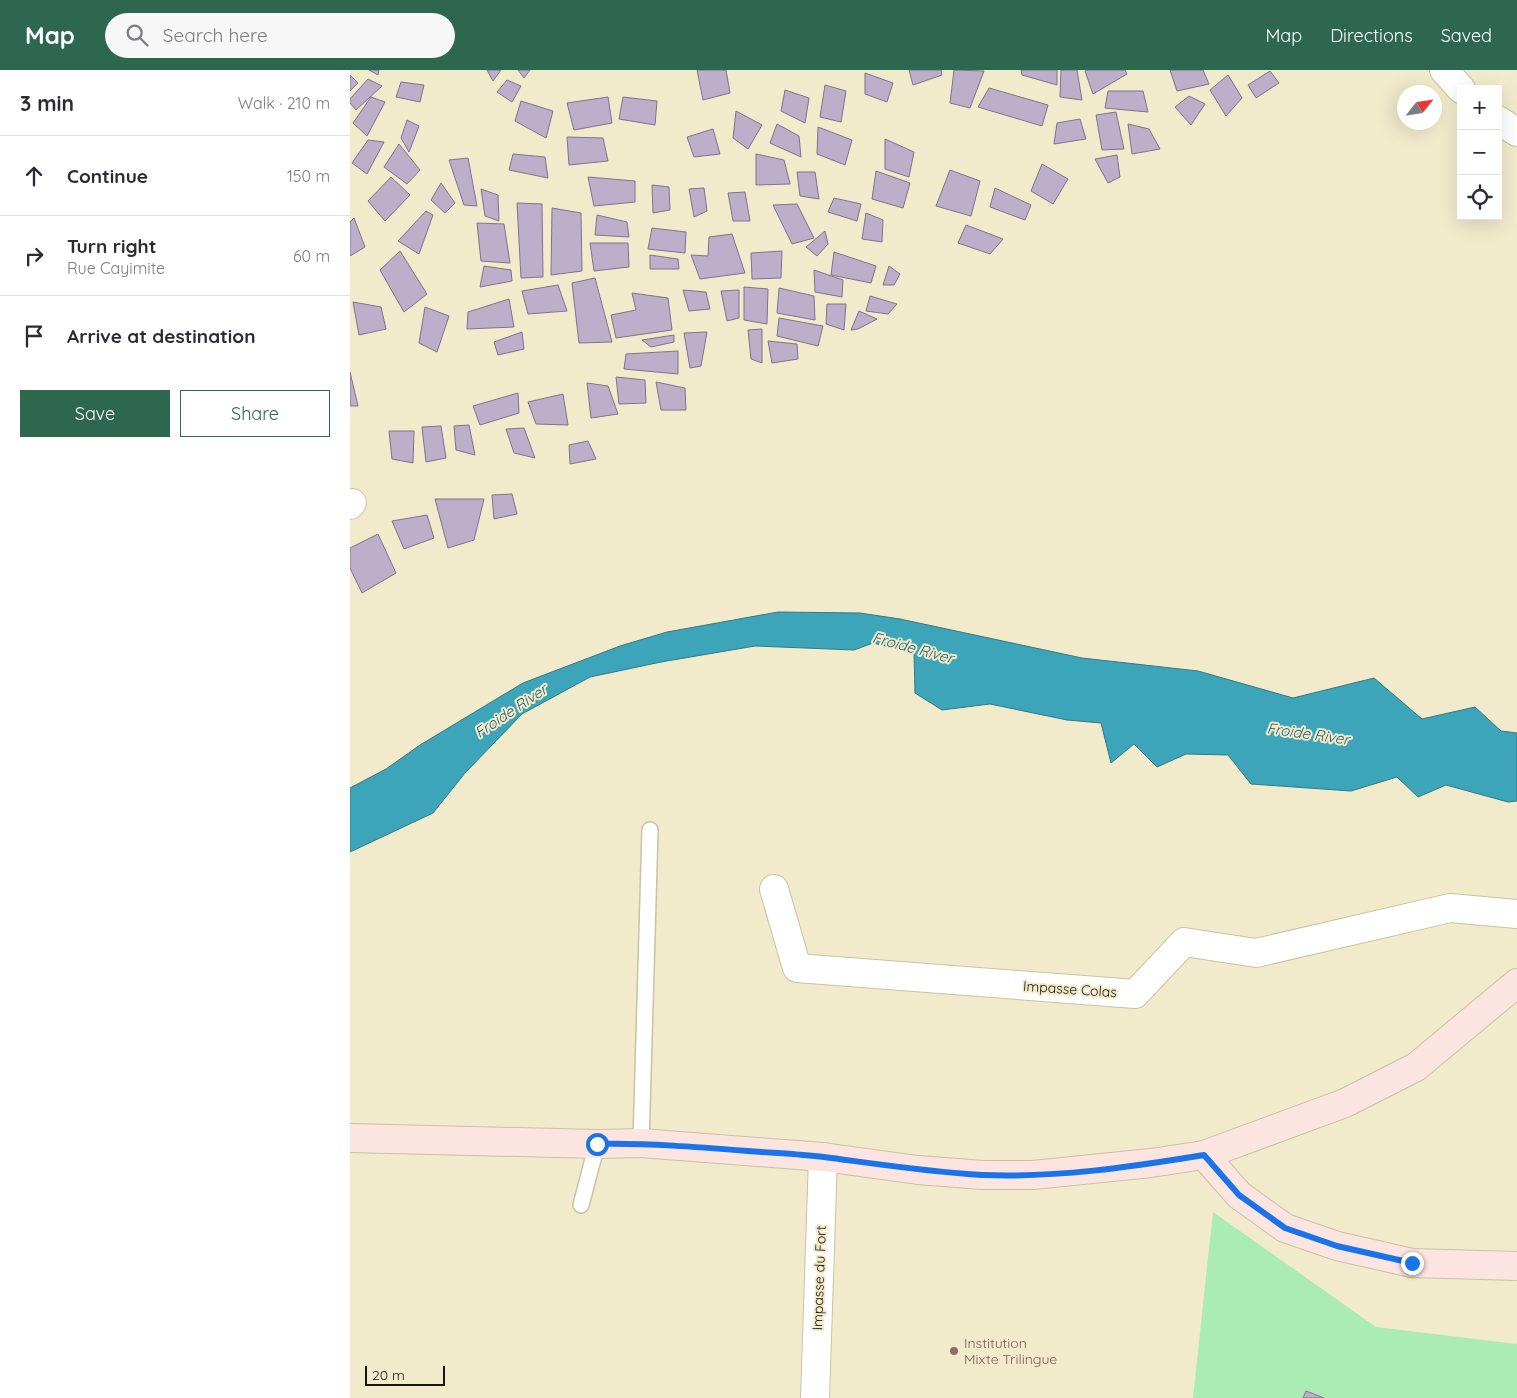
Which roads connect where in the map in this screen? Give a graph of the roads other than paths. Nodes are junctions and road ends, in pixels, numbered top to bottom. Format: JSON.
{"nodes":[{"id":1,"x":1444,"y":70,"type":"edge"},
{"id":2,"x":1457,"y":85,"type":"edge"},
{"id":3,"x":1502,"y":123,"type":"edge"},
{"id":4,"x":1517,"y":132,"type":"edge"},
{"id":5,"x":650,"y":830,"type":"dead end"},
{"id":6,"x":774,"y":889,"type":"dead end"},
{"id":7,"x":1517,"y":914,"type":"edge"},
{"id":8,"x":1517,"y":983,"type":"edge"},
{"id":9,"x":350,"y":1138,"type":"edge"},
{"id":10,"x":641,"y":1143,"type":"junction"},
{"id":11,"x":597,"y":1144,"type":"junction"},
{"id":12,"x":1204,"y":1155,"type":"junction"},
{"id":13,"x":823,"y":1157,"type":"junction"},
{"id":14,"x":581,"y":1205,"type":"dead end"},
{"id":15,"x":1517,"y":1266,"type":"edge"},
{"id":16,"x":815,"y":1398,"type":"edge"}],
"edges":[{"from":1,"to":2,"type":"street"},
{"from":3,"to":4,"type":"street"},
{"from":5,"to":10,"type":"lane"},
{"from":6,"to":7,"type":"street","name":"Impasse Colas"},
{"from":8,"to":12,"type":"street"},
{"from":9,"to":11,"type":"street"},
{"from":10,"to":11,"type":"street"},
{"from":10,"to":13,"type":"street"},
{"from":11,"to":14,"type":"lane"},
{"from":12,"to":13,"type":"street"},
{"from":12,"to":15,"type":"street"},
{"from":13,"to":16,"type":"street","name":"Impasse du Fort"}]}
